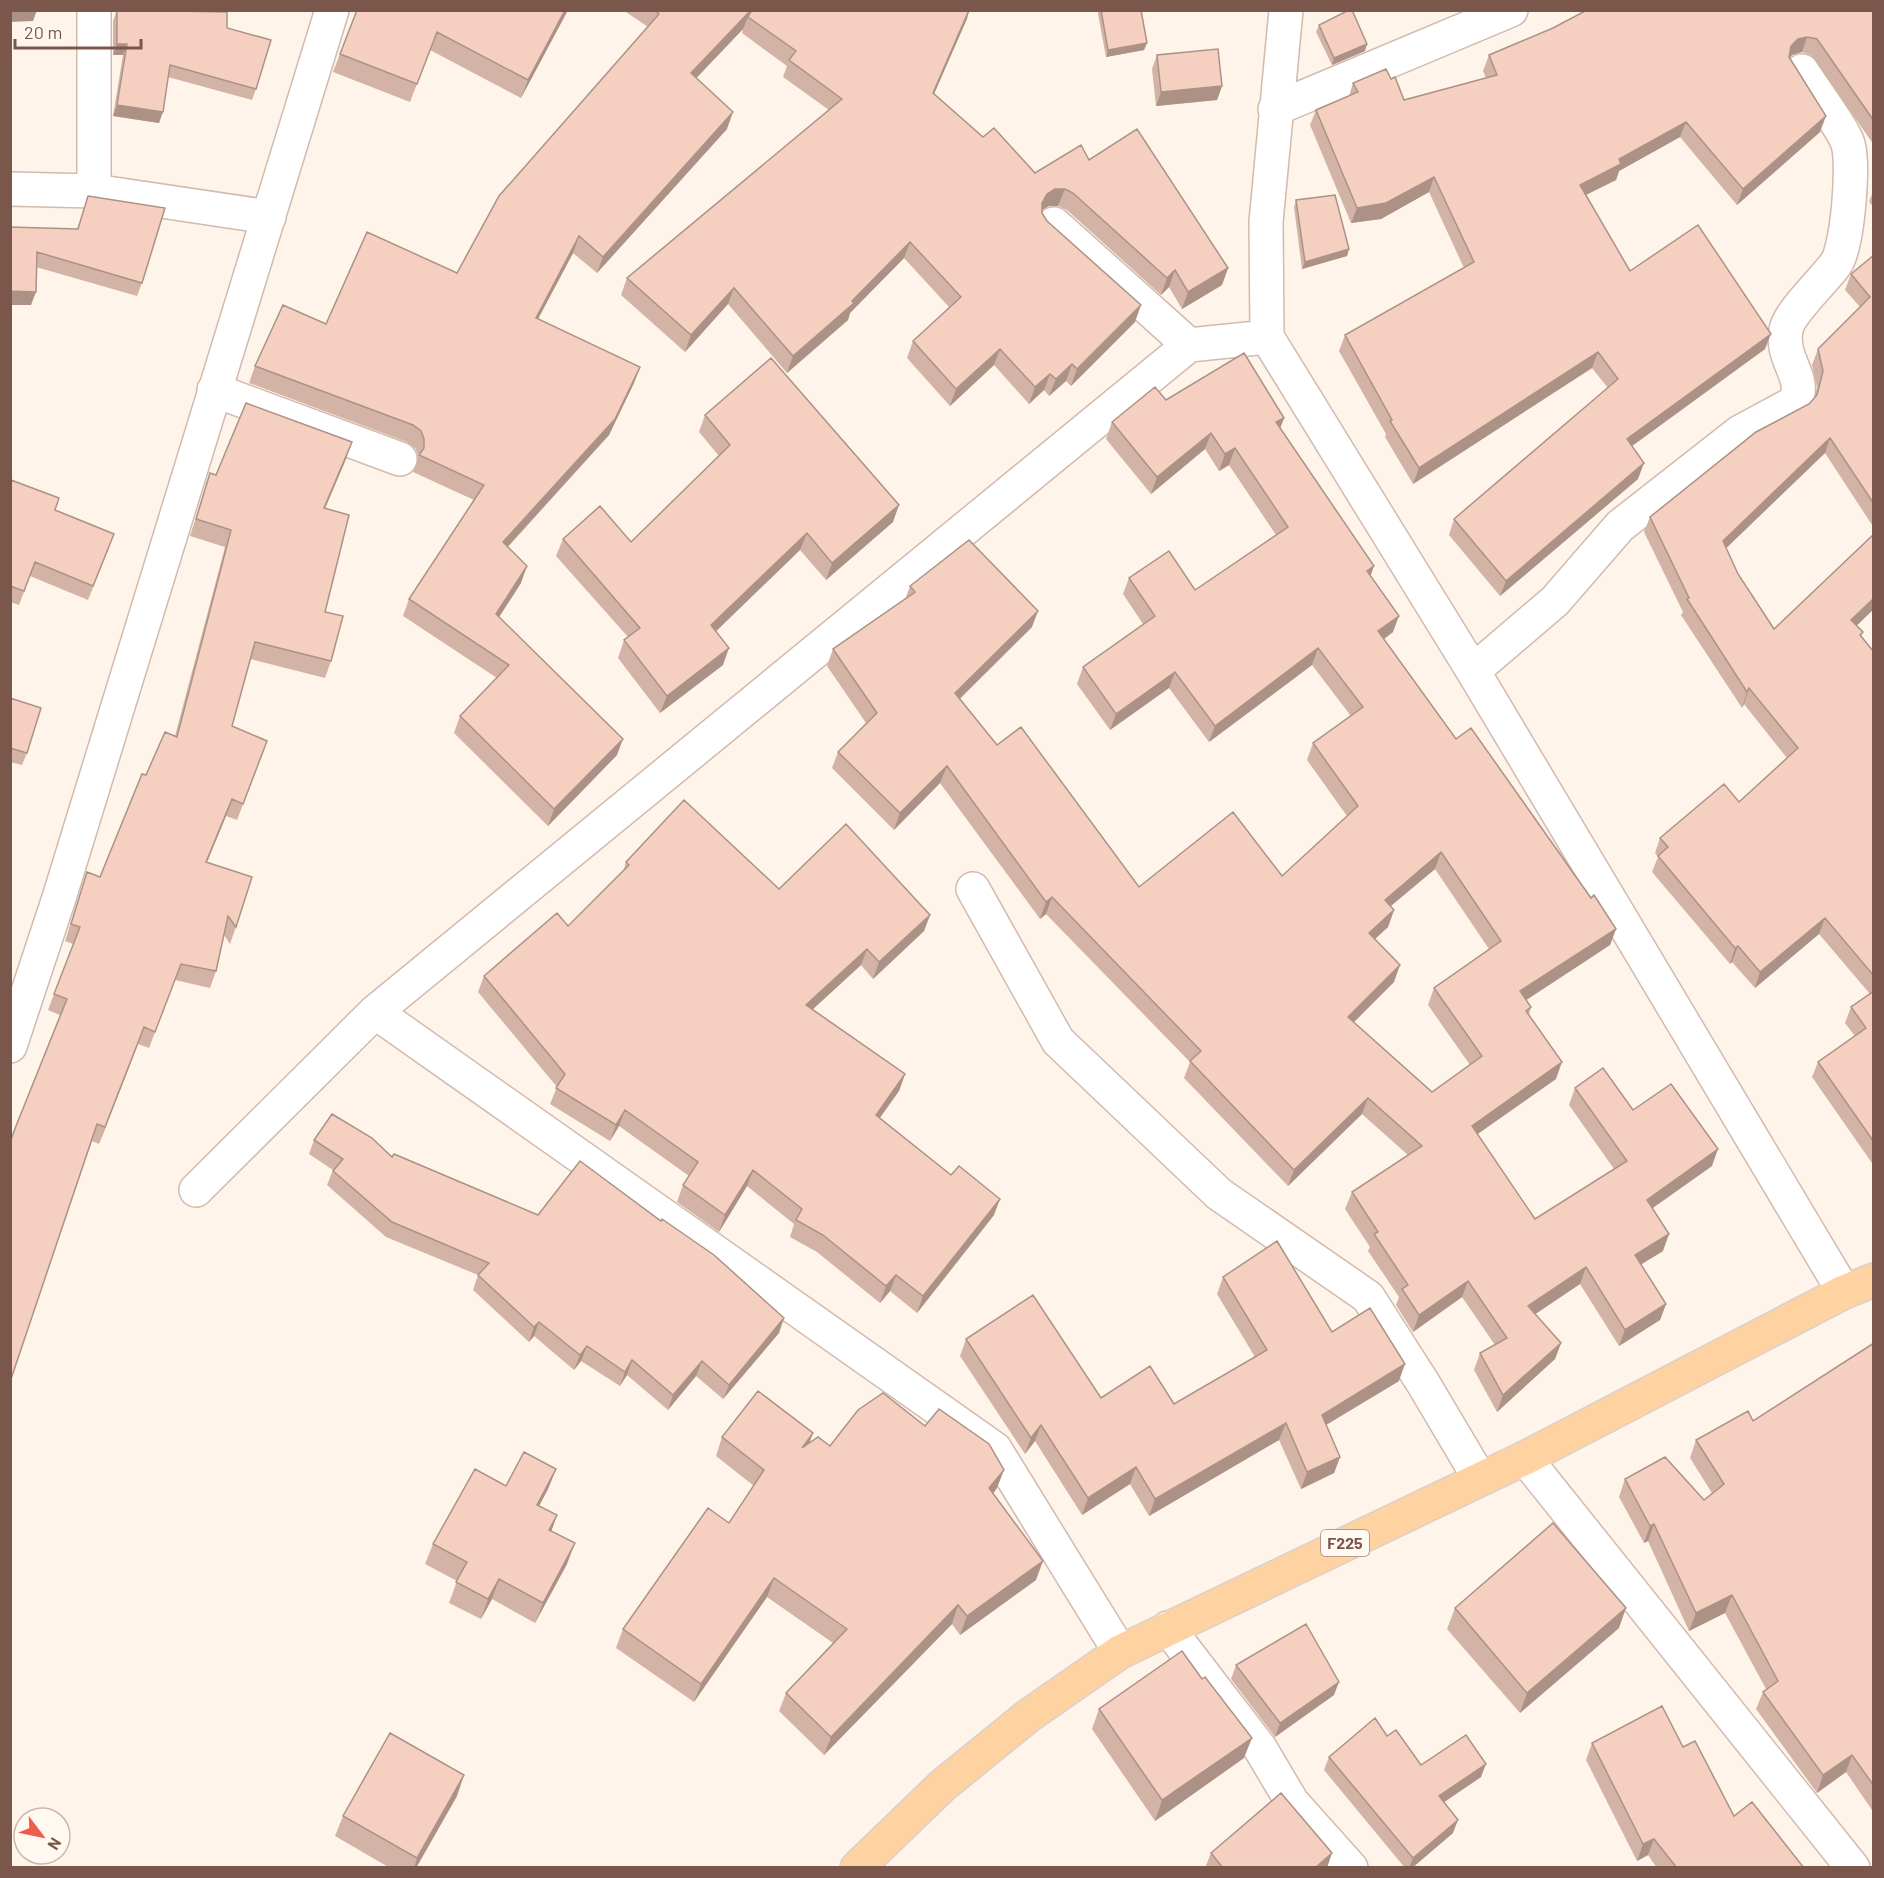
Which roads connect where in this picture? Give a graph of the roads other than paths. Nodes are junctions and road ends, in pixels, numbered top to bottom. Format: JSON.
{"nodes":[{"id":1,"x":94,"y":10,"type":"edge"},
{"id":2,"x":332,"y":10,"type":"edge"},
{"id":3,"x":1286,"y":10,"type":"edge"},
{"id":4,"x":1511,"y":10,"type":"edge"},
{"id":5,"x":1802,"y":71,"type":"dead end"},
{"id":6,"x":1275,"y":109,"type":"junction"},
{"id":7,"x":10,"y":189,"type":"edge"},
{"id":8,"x":94,"y":191,"type":"junction"},
{"id":9,"x":269,"y":217,"type":"junction"},
{"id":10,"x":1054,"y":224,"type":"edge"},
{"id":11,"x":1267,"y":337,"type":"junction"},
{"id":12,"x":1189,"y":345,"type":"junction"},
{"id":13,"x":214,"y":390,"type":"junction"},
{"id":14,"x":400,"y":459,"type":"dead end"},
{"id":15,"x":1473,"y":671,"type":"junction"},
{"id":16,"x":974,"y":889,"type":"dead end"},
{"id":17,"x":375,"y":1012,"type":"junction"},
{"id":18,"x":11,"y":1042,"type":"edge"},
{"id":19,"x":196,"y":1190,"type":"dead end"},
{"id":20,"x":1859,"y":1286,"type":"edge"},
{"id":21,"x":1525,"y":1458,"type":"junction"},
{"id":22,"x":1480,"y":1479,"type":"junction"},
{"id":23,"x":1168,"y":1628,"type":"junction"},
{"id":24,"x":1120,"y":1652,"type":"junction"},
{"id":25,"x":857,"y":1868,"type":"edge"},
{"id":26,"x":1351,"y":1868,"type":"edge"},
{"id":27,"x":1853,"y":1868,"type":"edge"}],
"edges":[{"from":1,"to":8,"type":"street"},
{"from":2,"to":9,"type":"street"},
{"from":3,"to":6,"type":"street"},
{"from":4,"to":6,"type":"street"},
{"from":5,"to":15,"type":"street"},
{"from":6,"to":11,"type":"street"},
{"from":7,"to":8,"type":"street"},
{"from":8,"to":9,"type":"street"},
{"from":9,"to":13,"type":"street"},
{"from":10,"to":12,"type":"street"},
{"from":11,"to":12,"type":"street"},
{"from":11,"to":15,"type":"street"},
{"from":12,"to":17,"type":"street"},
{"from":13,"to":14,"type":"street"},
{"from":13,"to":18,"type":"street"},
{"from":15,"to":20,"type":"street"},
{"from":16,"to":22,"type":"street"},
{"from":17,"to":19,"type":"street"},
{"from":17,"to":24,"type":"street"},
{"from":20,"to":21,"type":"main road","number":"F225"},
{"from":21,"to":22,"type":"main road","number":"F225"},
{"from":21,"to":27,"type":"street"},
{"from":22,"to":23,"type":"main road","number":"F225"},
{"from":23,"to":24,"type":"main road","number":"F225"},
{"from":23,"to":26,"type":"street"},
{"from":24,"to":25,"type":"main road","number":"F225"}]}
